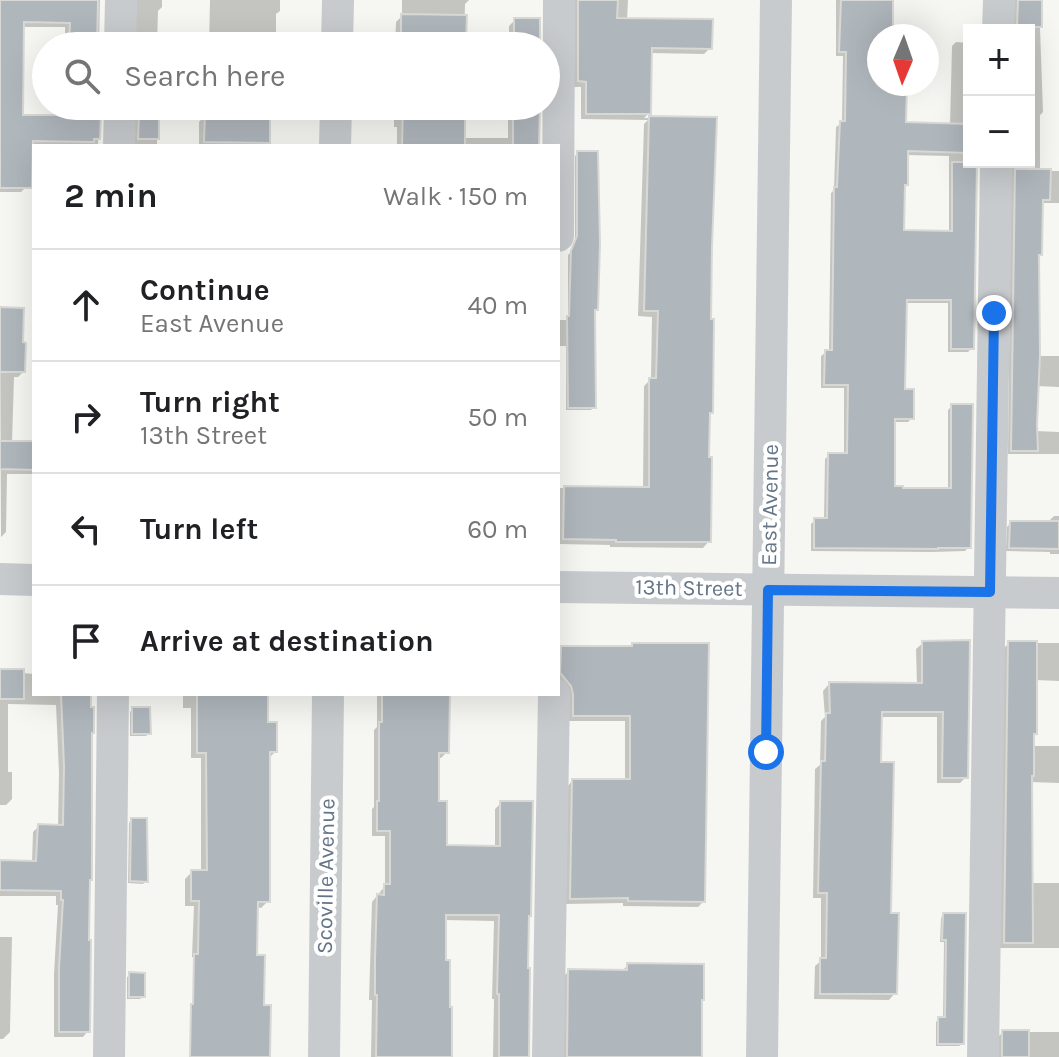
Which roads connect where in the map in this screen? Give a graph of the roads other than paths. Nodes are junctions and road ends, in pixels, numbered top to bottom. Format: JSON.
{"nodes":[{"id":1,"x":121,"y":0,"type":"edge"},
{"id":2,"x":338,"y":0,"type":"edge"},
{"id":3,"x":559,"y":0,"type":"edge"},
{"id":4,"x":776,"y":0,"type":"edge"},
{"id":5,"x":999,"y":0,"type":"edge"},
{"id":6,"x":998,"y":24,"type":"edge"},
{"id":7,"x":120,"y":32,"type":"edge"},
{"id":8,"x":337,"y":32,"type":"edge"},
{"id":9,"x":559,"y":32,"type":"edge"},
{"id":10,"x":120,"y":120,"type":"edge"},
{"id":11,"x":336,"y":120,"type":"edge"},
{"id":12,"x":558,"y":120,"type":"edge"},
{"id":13,"x":119,"y":144,"type":"edge"},
{"id":14,"x":335,"y":144,"type":"edge"},
{"id":15,"x":558,"y":144,"type":"edge"},
{"id":16,"x":996,"y":168,"type":"edge"},
{"id":17,"x":0,"y":579,"type":"edge"},
{"id":18,"x":32,"y":580,"type":"edge"},
{"id":19,"x":560,"y":587,"type":"edge"},
{"id":20,"x":768,"y":590,"type":"junction"},
{"id":21,"x":990,"y":592,"type":"junction"},
{"id":22,"x":1059,"y":593,"type":"edge"},
{"id":23,"x":113,"y":696,"type":"edge"},
{"id":24,"x":328,"y":696,"type":"edge"},
{"id":25,"x":554,"y":696,"type":"edge"},
{"id":26,"x":109,"y":1057,"type":"edge"},
{"id":27,"x":324,"y":1057,"type":"edge"},
{"id":28,"x":548,"y":1057,"type":"edge"},
{"id":29,"x":762,"y":1057,"type":"edge"},
{"id":30,"x":983,"y":1057,"type":"edge"}],
"edges":[{"from":1,"to":7,"type":"street"},
{"from":2,"to":8,"type":"street"},
{"from":3,"to":9,"type":"street"},
{"from":4,"to":20,"type":"street","name":"East Avenue"},
{"from":5,"to":6,"type":"street"},
{"from":10,"to":13,"type":"street"},
{"from":11,"to":14,"type":"street"},
{"from":12,"to":15,"type":"street"},
{"from":16,"to":21,"type":"street"},
{"from":17,"to":18,"type":"street"},
{"from":19,"to":20,"type":"street","name":"13th Street"},
{"from":20,"to":21,"type":"street","name":"13th Street"},
{"from":20,"to":29,"type":"street","name":"East Avenue"},
{"from":21,"to":22,"type":"street","name":"13th Street"},
{"from":21,"to":30,"type":"street"},
{"from":23,"to":26,"type":"street"},
{"from":24,"to":27,"type":"street","name":"Scoville Avenue"},
{"from":25,"to":28,"type":"street"}]}
